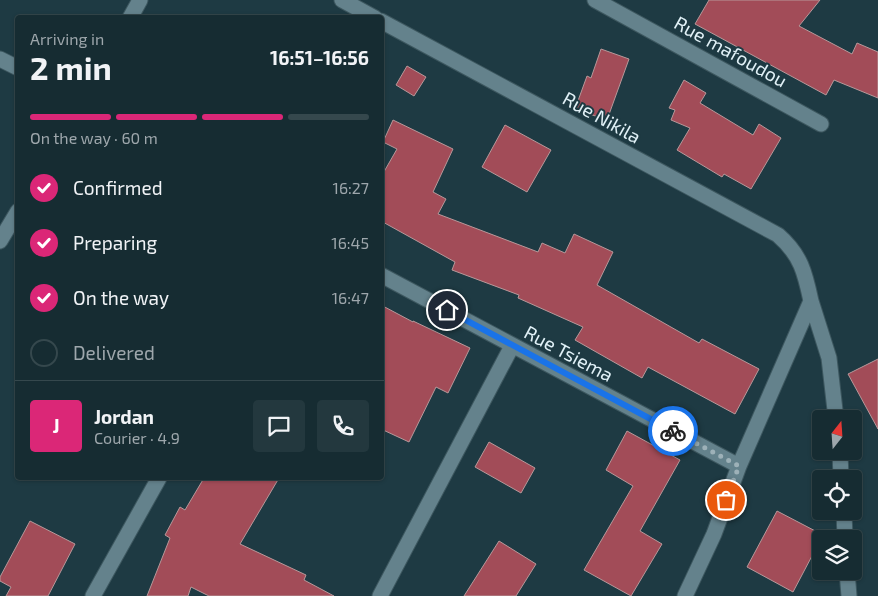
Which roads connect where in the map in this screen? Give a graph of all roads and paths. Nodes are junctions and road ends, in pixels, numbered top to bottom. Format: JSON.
{"nodes":[{"id":1,"x":140,"y":0,"type":"edge"},
{"id":2,"x":342,"y":0,"type":"edge"},
{"id":3,"x":595,"y":0,"type":"edge"},
{"id":4,"x":132,"y":15,"type":"edge"},
{"id":5,"x":370,"y":15,"type":"edge"},
{"id":6,"x":384,"y":23,"type":"edge"},
{"id":7,"x":0,"y":59,"type":"edge"},
{"id":8,"x":15,"y":66,"type":"edge"},
{"id":9,"x":821,"y":124,"type":"dead end"},
{"id":10,"x":15,"y":216,"type":"edge"},
{"id":11,"x":0,"y":241,"type":"edge"},
{"id":12,"x":384,"y":277,"type":"edge"},
{"id":13,"x":811,"y":302,"type":"junction"},
{"id":14,"x":512,"y":346,"type":"junction"},
{"id":15,"x":835,"y":410,"type":"edge"},
{"id":16,"x":739,"y":466,"type":"junction"},
{"id":17,"x":158,"y":480,"type":"edge"},
{"id":18,"x":848,"y":580,"type":"edge"},
{"id":19,"x":93,"y":596,"type":"edge"},
{"id":20,"x":380,"y":596,"type":"edge"},
{"id":21,"x":685,"y":596,"type":"edge"},
{"id":22,"x":849,"y":596,"type":"edge"}],
"edges":[{"from":1,"to":4,"type":"street"},
{"from":2,"to":5,"type":"street"},
{"from":3,"to":9,"type":"street","name":"Rue mafoudou"},
{"from":6,"to":13,"type":"street","name":"Rue Nikila"},
{"from":7,"to":8,"type":"street"},
{"from":10,"to":11,"type":"street"},
{"from":12,"to":14,"type":"street","name":"Rue Tsiema"},
{"from":13,"to":15,"type":"street"},
{"from":13,"to":16,"type":"street"},
{"from":14,"to":16,"type":"street","name":"Rue Tsiema"},
{"from":14,"to":20,"type":"street"},
{"from":16,"to":21,"type":"street"},
{"from":17,"to":19,"type":"street"},
{"from":18,"to":22,"type":"street"}]}
